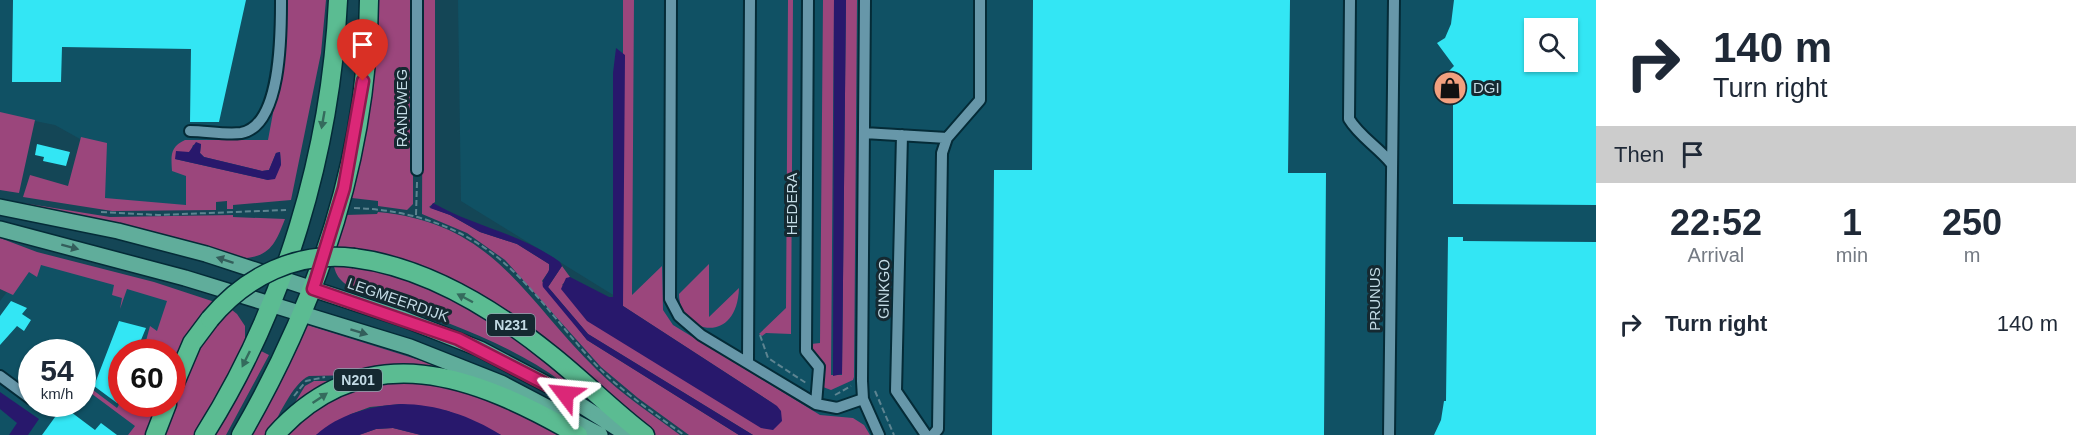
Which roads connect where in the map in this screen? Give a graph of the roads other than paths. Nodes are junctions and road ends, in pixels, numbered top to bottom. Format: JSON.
{"nodes":[{"id":1,"x":281,"y":0,"type":"edge"},
{"id":2,"x":338,"y":0,"type":"edge"},
{"id":3,"x":369,"y":0,"type":"edge"},
{"id":4,"x":417,"y":0,"type":"edge"},
{"id":5,"x":671,"y":0,"type":"edge"},
{"id":6,"x":750,"y":0,"type":"edge"},
{"id":7,"x":808,"y":0,"type":"edge"},
{"id":8,"x":865,"y":0,"type":"edge"},
{"id":9,"x":980,"y":0,"type":"edge"},
{"id":10,"x":1350,"y":0,"type":"edge"},
{"id":11,"x":1394,"y":0,"type":"edge"},
{"id":12,"x":190,"y":131,"type":"dead end"},
{"id":13,"x":864,"y":133,"type":"junction"},
{"id":14,"x":902,"y":135,"type":"junction"},
{"id":15,"x":947,"y":138,"type":"junction"},
{"id":16,"x":1391,"y":163,"type":"junction"},
{"id":17,"x":417,"y":170,"type":"road end"},
{"id":18,"x":0,"y":207,"type":"edge"},
{"id":19,"x":0,"y":229,"type":"edge"},
{"id":20,"x":280,"y":279,"type":"junction"},
{"id":21,"x":313,"y":289,"type":"junction"},
{"id":22,"x":270,"y":305,"type":"junction"},
{"id":23,"x":303,"y":315,"type":"junction"},
{"id":24,"x":186,"y":357,"type":"edge"},
{"id":25,"x":748,"y":362,"type":"junction"},
{"id":26,"x":0,"y":376,"type":"edge"},
{"id":27,"x":18,"y":389,"type":"edge"},
{"id":28,"x":863,"y":399,"type":"junction"},
{"id":29,"x":816,"y":404,"type":"junction"},
{"id":30,"x":162,"y":417,"type":"edge"},
{"id":31,"x":155,"y":435,"type":"edge"},
{"id":32,"x":204,"y":435,"type":"edge"},
{"id":33,"x":241,"y":435,"type":"edge"},
{"id":34,"x":274,"y":435,"type":"edge"},
{"id":35,"x":578,"y":435,"type":"edge"},
{"id":36,"x":600,"y":435,"type":"edge"},
{"id":37,"x":628,"y":435,"type":"edge"},
{"id":38,"x":645,"y":435,"type":"edge"},
{"id":39,"x":879,"y":435,"type":"edge"},
{"id":40,"x":926,"y":435,"type":"edge"},
{"id":41,"x":933,"y":435,"type":"edge"},
{"id":42,"x":1389,"y":435,"type":"edge"}],
"edges":[{"from":1,"to":12,"type":"street"},
{"from":2,"to":20,"type":"highway","one_way":true},
{"from":3,"to":21,"type":"highway"},
{"from":4,"to":17,"type":"street","name":"RANDWEG"},
{"from":5,"to":25,"type":"street"},
{"from":6,"to":25,"type":"street"},
{"from":7,"to":29,"type":"street","name":"HEDERA"},
{"from":8,"to":13,"type":"street","name":"GINKGO"},
{"from":9,"to":15,"type":"street"},
{"from":10,"to":16,"type":"street"},
{"from":11,"to":16,"type":"street","name":"PRUNUS"},
{"from":13,"to":14,"type":"street"},
{"from":13,"to":28,"type":"street","name":"GINKGO"},
{"from":14,"to":15,"type":"street"},
{"from":14,"to":40,"type":"street","name":"GINKGO"},
{"from":15,"to":41,"type":"street"},
{"from":16,"to":42,"type":"street","name":"PRUNUS"},
{"from":20,"to":18,"type":"main road","name":"LEGMEERDIJK","number":"N231","one_way":true},
{"from":19,"to":22,"type":"main road","one_way":true},
{"from":20,"to":21,"type":"main road","name":"LEGMEERDIJK","number":"N231"},
{"from":20,"to":22,"type":"highway"},
{"from":21,"to":23,"type":"highway"},
{"from":21,"to":37,"type":"main road","name":"LEGMEERDIJK","number":"N231"},
{"from":22,"to":23,"type":"main road"},
{"from":22,"to":32,"type":"highway","one_way":true},
{"from":23,"to":33,"type":"highway"},
{"from":23,"to":36,"type":"main road","one_way":true},
{"from":38,"to":24,"type":"highway","number":"N231","one_way":true,"bridge":true},
{"from":25,"to":29,"type":"street"},
{"from":26,"to":27,"type":"street"},
{"from":28,"to":29,"type":"street"},
{"from":28,"to":39,"type":"street","name":"GINKGO"},
{"from":30,"to":31,"type":"highway"},
{"from":34,"to":35,"type":"highway","number":"N201","one_way":true}]}
